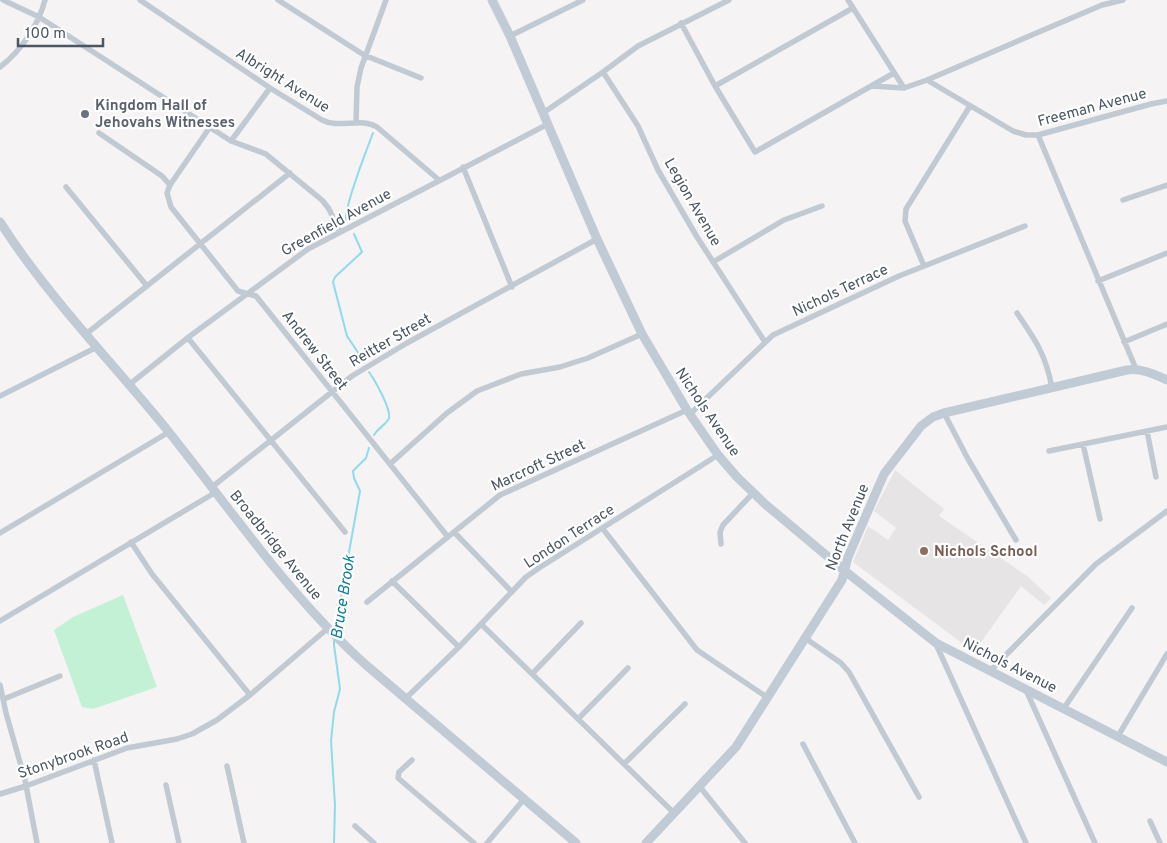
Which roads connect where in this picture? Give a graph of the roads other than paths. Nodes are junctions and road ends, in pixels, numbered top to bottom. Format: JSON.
{"nodes":[{"id":1,"x":3,"y":0,"type":"edge"},
{"id":2,"x":45,"y":0,"type":"edge"},
{"id":3,"x":140,"y":0,"type":"edge"},
{"id":4,"x":278,"y":0,"type":"edge"},
{"id":5,"x":386,"y":0,"type":"edge"},
{"id":6,"x":492,"y":0,"type":"edge"},
{"id":7,"x":582,"y":0,"type":"edge"},
{"id":8,"x":729,"y":0,"type":"edge"},
{"id":9,"x":848,"y":0,"type":"edge"},
{"id":10,"x":1123,"y":0,"type":"edge"},
{"id":11,"x":1100,"y":2,"type":"edge"},
{"id":12,"x":853,"y":8,"type":"junction"},
{"id":13,"x":39,"y":17,"type":"junction"},
{"id":14,"x":681,"y":23,"type":"junction"},
{"id":15,"x":510,"y":36,"type":"junction"},
{"id":16,"x":364,"y":55,"type":"junction"},
{"id":17,"x":0,"y":67,"type":"edge"},
{"id":18,"x":603,"y":72,"type":"junction"},
{"id":19,"x":894,"y":73,"type":"junction"},
{"id":20,"x":421,"y":78,"type":"dead end"},
{"id":21,"x":927,"y":80,"type":"junction"},
{"id":22,"x":716,"y":86,"type":"junction"},
{"id":23,"x":872,"y":86,"type":"junction"},
{"id":24,"x":270,"y":88,"type":"junction"},
{"id":25,"x":904,"y":88,"type":"junction"},
{"id":26,"x":1167,"y":101,"type":"edge"},
{"id":27,"x":970,"y":106,"type":"junction"},
{"id":28,"x":543,"y":113,"type":"junction"},
{"id":29,"x":356,"y":123,"type":"junction"},
{"id":30,"x":548,"y":124,"type":"junction"},
{"id":31,"x":210,"y":127,"type":"junction"},
{"id":32,"x":99,"y":133,"type":"dead end"},
{"id":33,"x":1038,"y":135,"type":"junction"},
{"id":34,"x":231,"y":141,"type":"junction"},
{"id":35,"x":463,"y":167,"type":"junction"},
{"id":36,"x":290,"y":173,"type":"junction"},
{"id":37,"x":439,"y":180,"type":"junction"},
{"id":38,"x":170,"y":185,"type":"junction"},
{"id":39,"x":1167,"y":185,"type":"edge"},
{"id":40,"x":66,"y":187,"type":"dead end"},
{"id":41,"x":1123,"y":200,"type":"dead end"},
{"id":42,"x":822,"y":206,"type":"dead end"},
{"id":43,"x":0,"y":222,"type":"edge"},
{"id":44,"x":1025,"y":226,"type":"dead end"},
{"id":45,"x":340,"y":232,"type":"junction"},
{"id":46,"x":597,"y":240,"type":"junction"},
{"id":47,"x":202,"y":244,"type":"junction"},
{"id":48,"x":1167,"y":253,"type":"edge"},
{"id":49,"x":714,"y":262,"type":"junction"},
{"id":50,"x":924,"y":266,"type":"junction"},
{"id":51,"x":1098,"y":281,"type":"junction"},
{"id":52,"x":146,"y":286,"type":"junction"},
{"id":53,"x":512,"y":287,"type":"junction"},
{"id":54,"x":247,"y":293,"type":"junction"},
{"id":55,"x":1017,"y":313,"type":"dead end"},
{"id":56,"x":1167,"y":324,"type":"edge"},
{"id":57,"x":86,"y":334,"type":"junction"},
{"id":58,"x":642,"y":334,"type":"junction"},
{"id":59,"x":188,"y":338,"type":"junction"},
{"id":60,"x":765,"y":342,"type":"junction"},
{"id":61,"x":1124,"y":342,"type":"junction"},
{"id":62,"x":97,"y":347,"type":"junction"},
{"id":63,"x":1136,"y":369,"type":"junction"},
{"id":64,"x":1167,"y":380,"type":"edge"},
{"id":65,"x":130,"y":384,"type":"junction"},
{"id":66,"x":1052,"y":388,"type":"junction"},
{"id":67,"x":332,"y":392,"type":"junction"},
{"id":68,"x":0,"y":396,"type":"edge"},
{"id":69,"x":688,"y":412,"type":"junction"},
{"id":70,"x":944,"y":413,"type":"junction"},
{"id":71,"x":1167,"y":427,"type":"edge"},
{"id":72,"x":1147,"y":431,"type":"junction"},
{"id":73,"x":169,"y":432,"type":"junction"},
{"id":74,"x":271,"y":440,"type":"junction"},
{"id":75,"x":1083,"y":444,"type":"junction"},
{"id":76,"x":1049,"y":451,"type":"dead end"},
{"id":77,"x":718,"y":455,"type":"junction"},
{"id":78,"x":390,"y":464,"type":"junction"},
{"id":79,"x":1156,"y":477,"type":"dead end"},
{"id":80,"x":214,"y":489,"type":"junction"},
{"id":81,"x":753,"y":493,"type":"junction"},
{"id":82,"x":1167,"y":512,"type":"edge"},
{"id":83,"x":1100,"y":519,"type":"dead end"},
{"id":84,"x":603,"y":529,"type":"junction"},
{"id":85,"x":345,"y":532,"type":"dead end"},
{"id":86,"x":454,"y":532,"type":"junction"},
{"id":87,"x":0,"y":533,"type":"edge"},
{"id":88,"x":448,"y":537,"type":"junction"},
{"id":89,"x":1016,"y":540,"type":"dead end"},
{"id":90,"x":130,"y":542,"type":"junction"},
{"id":91,"x":721,"y":544,"type":"dead end"},
{"id":92,"x":845,"y":571,"type":"junction"},
{"id":93,"x":392,"y":581,"type":"junction"},
{"id":94,"x":512,"y":592,"type":"junction"},
{"id":95,"x":367,"y":602,"type":"dead end"},
{"id":96,"x":1132,"y":608,"type":"dead end"},
{"id":97,"x":0,"y":621,"type":"edge"},
{"id":98,"x":581,"y":623,"type":"dead end"},
{"id":99,"x":481,"y":624,"type":"junction"},
{"id":100,"x":329,"y":630,"type":"junction"},
{"id":101,"x":805,"y":638,"type":"junction"},
{"id":102,"x":936,"y":643,"type":"junction"},
{"id":103,"x":459,"y":647,"type":"junction"},
{"id":104,"x":1167,"y":654,"type":"edge"},
{"id":105,"x":628,"y":668,"type":"dead end"},
{"id":106,"x":990,"y":670,"type":"junction"},
{"id":107,"x":532,"y":674,"type":"junction"},
{"id":108,"x":60,"y":676,"type":"dead end"},
{"id":109,"x":0,"y":684,"type":"edge"},
{"id":110,"x":1025,"y":688,"type":"junction"},
{"id":111,"x":250,"y":695,"type":"junction"},
{"id":112,"x":406,"y":698,"type":"junction"},
{"id":113,"x":768,"y":698,"type":"junction"},
{"id":114,"x":4,"y":699,"type":"junction"},
{"id":115,"x":685,"y":704,"type":"dead end"},
{"id":116,"x":1064,"y":708,"type":"junction"},
{"id":117,"x":578,"y":719,"type":"junction"},
{"id":118,"x":1118,"y":736,"type":"junction"},
{"id":119,"x":803,"y":744,"type":"dead end"},
{"id":120,"x":94,"y":760,"type":"junction"},
{"id":121,"x":412,"y":760,"type":"dead end"},
{"id":122,"x":1167,"y":762,"type":"edge"},
{"id":123,"x":624,"y":764,"type":"junction"},
{"id":124,"x":227,"y":766,"type":"dead end"},
{"id":125,"x":166,"y":785,"type":"dead end"},
{"id":126,"x":26,"y":786,"type":"junction"},
{"id":127,"x":700,"y":787,"type":"junction"},
{"id":128,"x":0,"y":794,"type":"edge"},
{"id":129,"x":919,"y":797,"type":"dead end"},
{"id":130,"x":525,"y":798,"type":"junction"},
{"id":131,"x":674,"y":813,"type":"junction"},
{"id":132,"x":1150,"y":821,"type":"dead end"},
{"id":133,"x":355,"y":826,"type":"dead end"},
{"id":134,"x":37,"y":843,"type":"edge"},
{"id":135,"x":112,"y":843,"type":"edge"},
{"id":136,"x":178,"y":843,"type":"edge"},
{"id":137,"x":244,"y":843,"type":"edge"},
{"id":138,"x":374,"y":843,"type":"edge"},
{"id":139,"x":474,"y":843,"type":"edge"},
{"id":140,"x":487,"y":843,"type":"edge"},
{"id":141,"x":576,"y":843,"type":"edge"},
{"id":142,"x":646,"y":843,"type":"edge"},
{"id":143,"x":745,"y":843,"type":"edge"},
{"id":144,"x":856,"y":843,"type":"edge"},
{"id":145,"x":1026,"y":843,"type":"edge"},
{"id":146,"x":1094,"y":843,"type":"edge"},
{"id":147,"x":1160,"y":843,"type":"edge"}],
"edges":[{"from":1,"to":13,"type":"street"},
{"from":2,"to":13,"type":"street"},
{"from":3,"to":24,"type":"street","name":"Albright Avenue"},
{"from":4,"to":16,"type":"street"},
{"from":5,"to":16,"type":"street"},
{"from":6,"to":15,"type":"main road","name":"Nichols Avenue"},
{"from":7,"to":15,"type":"street"},
{"from":8,"to":14,"type":"street"},
{"from":9,"to":12,"type":"street"},
{"from":10,"to":11,"type":"street"},
{"from":11,"to":21,"type":"street"},
{"from":12,"to":19,"type":"street"},
{"from":12,"to":22,"type":"street"},
{"from":13,"to":17,"type":"street"},
{"from":13,"to":31,"type":"street"},
{"from":14,"to":18,"type":"street"},
{"from":14,"to":22,"type":"street"},
{"from":15,"to":28,"type":"main road","name":"Nichols Avenue"},
{"from":16,"to":20,"type":"street"},
{"from":16,"to":29,"type":"street"},
{"from":18,"to":28,"type":"street"},
{"from":18,"to":49,"type":"street","name":"Legion Avenue"},
{"from":19,"to":23,"type":"street"},
{"from":19,"to":25,"type":"street"},
{"from":21,"to":25,"type":"street"},
{"from":21,"to":27,"type":"street","name":"Freeman Avenue"},
{"from":22,"to":23,"type":"street"},
{"from":23,"to":25,"type":"street"},
{"from":24,"to":29,"type":"street","name":"Albright Avenue"},
{"from":24,"to":34,"type":"street"},
{"from":26,"to":33,"type":"street","name":"Freeman Avenue"},
{"from":27,"to":33,"type":"street","name":"Freeman Avenue"},
{"from":27,"to":50,"type":"street"},
{"from":28,"to":30,"type":"main road","name":"Nichols Avenue"},
{"from":29,"to":37,"type":"street","name":"Albright Avenue"},
{"from":30,"to":35,"type":"street","name":"Greenfield Avenue"},
{"from":30,"to":46,"type":"main road","name":"Nichols Avenue"},
{"from":31,"to":34,"type":"street"},
{"from":31,"to":38,"type":"street"},
{"from":32,"to":38,"type":"street"},
{"from":33,"to":51,"type":"street"},
{"from":34,"to":36,"type":"street"},
{"from":35,"to":37,"type":"street","name":"Greenfield Avenue"},
{"from":35,"to":53,"type":"street"},
{"from":36,"to":45,"type":"street"},
{"from":36,"to":47,"type":"street"},
{"from":37,"to":45,"type":"street","name":"Greenfield Avenue"},
{"from":38,"to":47,"type":"street","name":"Andrew Street"},
{"from":39,"to":41,"type":"street"},
{"from":40,"to":52,"type":"street"},
{"from":42,"to":49,"type":"street"},
{"from":43,"to":57,"type":"main road","name":"Broadbridge Avenue"},
{"from":44,"to":50,"type":"street","name":"Nichols Terrace"},
{"from":45,"to":54,"type":"street","name":"Greenfield Avenue"},
{"from":46,"to":53,"type":"street","name":"Reitter Street"},
{"from":46,"to":58,"type":"main road","name":"Nichols Avenue"},
{"from":47,"to":52,"type":"street"},
{"from":47,"to":54,"type":"street","name":"Andrew Street"},
{"from":48,"to":51,"type":"street"},
{"from":49,"to":60,"type":"street","name":"Legion Avenue"},
{"from":50,"to":60,"type":"street","name":"Nichols Terrace"},
{"from":51,"to":61,"type":"street"},
{"from":52,"to":57,"type":"street"},
{"from":53,"to":67,"type":"street","name":"Reitter Street"},
{"from":54,"to":59,"type":"street","name":"Greenfield Avenue"},
{"from":54,"to":67,"type":"street","name":"Andrew Street"},
{"from":55,"to":66,"type":"street"},
{"from":56,"to":61,"type":"street"},
{"from":57,"to":62,"type":"main road","name":"Broadbridge Avenue"},
{"from":58,"to":69,"type":"main road","name":"Nichols Avenue"},
{"from":58,"to":78,"type":"street"},
{"from":59,"to":65,"type":"street","name":"Greenfield Avenue"},
{"from":59,"to":74,"type":"street"},
{"from":60,"to":69,"type":"street","name":"Nichols Terrace"},
{"from":61,"to":63,"type":"street"},
{"from":62,"to":65,"type":"main road","name":"Broadbridge Avenue"},
{"from":62,"to":68,"type":"street"},
{"from":63,"to":64,"type":"main road"},
{"from":63,"to":66,"type":"main road","name":"North Avenue"},
{"from":65,"to":73,"type":"main road","name":"Broadbridge Avenue"},
{"from":66,"to":70,"type":"main road","name":"North Avenue"},
{"from":67,"to":74,"type":"street","name":"Reitter Street"},
{"from":67,"to":78,"type":"street","name":"Andrew Street"},
{"from":69,"to":77,"type":"main road","name":"Nichols Avenue"},
{"from":69,"to":86,"type":"street","name":"Marcroft Street"},
{"from":70,"to":89,"type":"street"},
{"from":70,"to":92,"type":"main road","name":"North Avenue"},
{"from":71,"to":72,"type":"street"},
{"from":72,"to":75,"type":"street"},
{"from":72,"to":79,"type":"street"},
{"from":73,"to":80,"type":"main road","name":"Broadbridge Avenue"},
{"from":73,"to":87,"type":"street"},
{"from":74,"to":80,"type":"street","name":"Reitter Street"},
{"from":74,"to":85,"type":"street"},
{"from":75,"to":76,"type":"street"},
{"from":75,"to":83,"type":"street"},
{"from":77,"to":81,"type":"main road","name":"Nichols Avenue"},
{"from":77,"to":84,"type":"street","name":"London Terrace"},
{"from":78,"to":88,"type":"street","name":"Andrew Street"},
{"from":80,"to":90,"type":"street","name":"Reitter Street"},
{"from":80,"to":100,"type":"main road","name":"Broadbridge Avenue"},
{"from":81,"to":91,"type":"street"},
{"from":81,"to":92,"type":"main road","name":"Nichols Avenue"},
{"from":82,"to":106,"type":"street"},
{"from":84,"to":94,"type":"street","name":"London Terrace"},
{"from":84,"to":113,"type":"street"},
{"from":86,"to":88,"type":"street","name":"Marcroft Street"},
{"from":86,"to":94,"type":"street"},
{"from":88,"to":93,"type":"street","name":"Marcroft Street"},
{"from":90,"to":97,"type":"street","name":"Reitter Street"},
{"from":90,"to":111,"type":"street"},
{"from":92,"to":101,"type":"main road","name":"North Avenue"},
{"from":92,"to":102,"type":"main road","name":"Nichols Avenue"},
{"from":93,"to":95,"type":"street","name":"Marcroft Street"},
{"from":93,"to":103,"type":"street"},
{"from":94,"to":99,"type":"street","name":"London Terrace"},
{"from":96,"to":116,"type":"street"},
{"from":98,"to":107,"type":"street"},
{"from":99,"to":103,"type":"street","name":"London Terrace"},
{"from":99,"to":107,"type":"street"},
{"from":100,"to":111,"type":"street","name":"Stonybrook Road"},
{"from":100,"to":112,"type":"main road","name":"Broadbridge Avenue"},
{"from":101,"to":113,"type":"main road","name":"North Avenue"},
{"from":101,"to":129,"type":"street"},
{"from":102,"to":106,"type":"main road","name":"Nichols Avenue"},
{"from":102,"to":145,"type":"street"},
{"from":103,"to":112,"type":"street","name":"London Terrace"},
{"from":104,"to":118,"type":"street"},
{"from":105,"to":117,"type":"street"},
{"from":106,"to":110,"type":"main road","name":"Nichols Avenue"},
{"from":107,"to":117,"type":"street"},
{"from":108,"to":114,"type":"street"},
{"from":109,"to":114,"type":"street"},
{"from":110,"to":116,"type":"main road","name":"Nichols Avenue"},
{"from":110,"to":146,"type":"street"},
{"from":111,"to":120,"type":"street","name":"Stonybrook Road"},
{"from":112,"to":130,"type":"main road","name":"Broadbridge Avenue"},
{"from":113,"to":127,"type":"main road","name":"North Avenue"},
{"from":114,"to":126,"type":"street"},
{"from":115,"to":123,"type":"street"},
{"from":116,"to":118,"type":"main road","name":"Nichols Avenue"},
{"from":117,"to":123,"type":"street"},
{"from":118,"to":122,"type":"main road","name":"Nichols Avenue"},
{"from":119,"to":144,"type":"street"},
{"from":120,"to":126,"type":"street","name":"Stonybrook Road"},
{"from":120,"to":135,"type":"street"},
{"from":121,"to":139,"type":"street"},
{"from":123,"to":131,"type":"street"},
{"from":124,"to":137,"type":"street"},
{"from":125,"to":136,"type":"street"},
{"from":126,"to":128,"type":"street","name":"Stonybrook Road"},
{"from":126,"to":134,"type":"street"},
{"from":127,"to":131,"type":"main road","name":"North Avenue"},
{"from":127,"to":143,"type":"street"},
{"from":130,"to":140,"type":"street"},
{"from":130,"to":141,"type":"main road","name":"Broadbridge Avenue"},
{"from":131,"to":142,"type":"main road","name":"North Avenue"},
{"from":132,"to":147,"type":"street"},
{"from":133,"to":138,"type":"street"}]}
